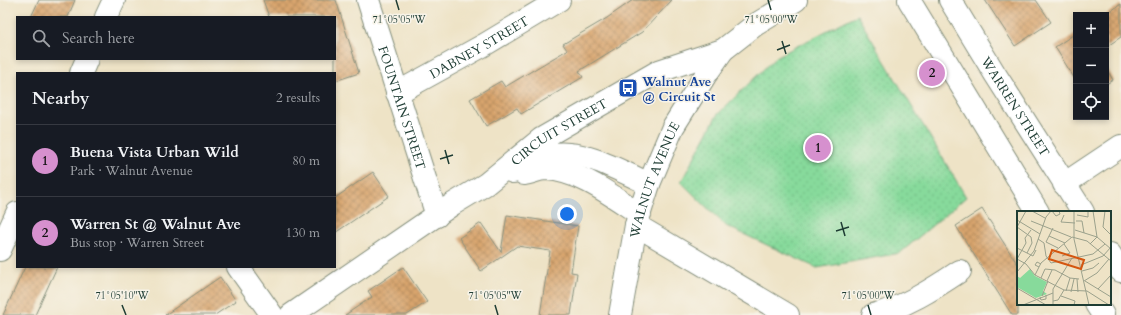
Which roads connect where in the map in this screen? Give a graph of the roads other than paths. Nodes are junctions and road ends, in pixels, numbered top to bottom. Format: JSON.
{"nodes":[{"id":1,"x":114,"y":0,"type":"edge"},
{"id":2,"x":368,"y":0,"type":"edge"},
{"id":3,"x":559,"y":0,"type":"edge"},
{"id":4,"x":796,"y":0,"type":"edge"},
{"id":5,"x":909,"y":0,"type":"edge"},
{"id":6,"x":950,"y":0,"type":"edge"},
{"id":7,"x":106,"y":16,"type":"edge"},
{"id":8,"x":723,"y":50,"type":"junction"},
{"id":9,"x":87,"y":60,"type":"edge"},
{"id":10,"x":81,"y":72,"type":"edge"},
{"id":11,"x":397,"y":93,"type":"junction"},
{"id":12,"x":1121,"y":146,"type":"edge"},
{"id":13,"x":486,"y":184,"type":"junction"},
{"id":14,"x":649,"y":184,"type":"junction"},
{"id":15,"x":1064,"y":184,"type":"junction"},
{"id":16,"x":1037,"y":211,"type":"edge"},
{"id":17,"x":1082,"y":211,"type":"edge"},
{"id":18,"x":16,"y":215,"type":"edge"},
{"id":19,"x":437,"y":216,"type":"junction"},
{"id":20,"x":638,"y":219,"type":"junction"},
{"id":21,"x":0,"y":250,"type":"edge"},
{"id":22,"x":1111,"y":256,"type":"edge"},
{"id":23,"x":239,"y":268,"type":"edge"},
{"id":24,"x":960,"y":271,"type":"dead end"},
{"id":25,"x":1121,"y":271,"type":"edge"},
{"id":26,"x":1097,"y":305,"type":"edge"},
{"id":27,"x":272,"y":315,"type":"edge"},
{"id":28,"x":291,"y":315,"type":"edge"},
{"id":29,"x":620,"y":315,"type":"edge"},
{"id":30,"x":788,"y":315,"type":"edge"},
{"id":31,"x":873,"y":315,"type":"edge"},
{"id":32,"x":1103,"y":315,"type":"edge"}],
"edges":[{"from":1,"to":7,"type":"street"},
{"from":2,"to":11,"type":"street","name":"FOUNTAIN STREET"},
{"from":3,"to":11,"type":"street","name":"DABNEY STREET"},
{"from":4,"to":8,"type":"street","name":"WALNUT AVENUE"},
{"from":5,"to":16,"type":"street"},
{"from":6,"to":15,"type":"street","name":"WARREN STREET"},
{"from":8,"to":13,"type":"street","name":"CIRCUIT STREET"},
{"from":8,"to":14,"type":"street","name":"WALNUT AVENUE"},
{"from":9,"to":10,"type":"street"},
{"from":11,"to":19,"type":"street","name":"FOUNTAIN STREET"},
{"from":12,"to":15,"type":"street"},
{"from":13,"to":14,"type":"street","name":"CIRCUIT STREET"},
{"from":13,"to":19,"type":"street","name":"CIRCUIT STREET"},
{"from":13,"to":20,"type":"street","name":"CIRCUIT STREET"},
{"from":14,"to":20,"type":"street","name":"WALNUT AVENUE"},
{"from":15,"to":17,"type":"street","name":"WARREN STREET"},
{"from":18,"to":21,"type":"street"},
{"from":19,"to":28,"type":"street","name":"CIRCUIT STREET"},
{"from":20,"to":29,"type":"street","name":"WALNUT AVENUE"},
{"from":20,"to":30,"type":"street","name":"CIRCUIT STREET"},
{"from":22,"to":25,"type":"street"},
{"from":23,"to":27,"type":"street"},
{"from":24,"to":31,"type":"street"},
{"from":26,"to":32,"type":"street"}]}
